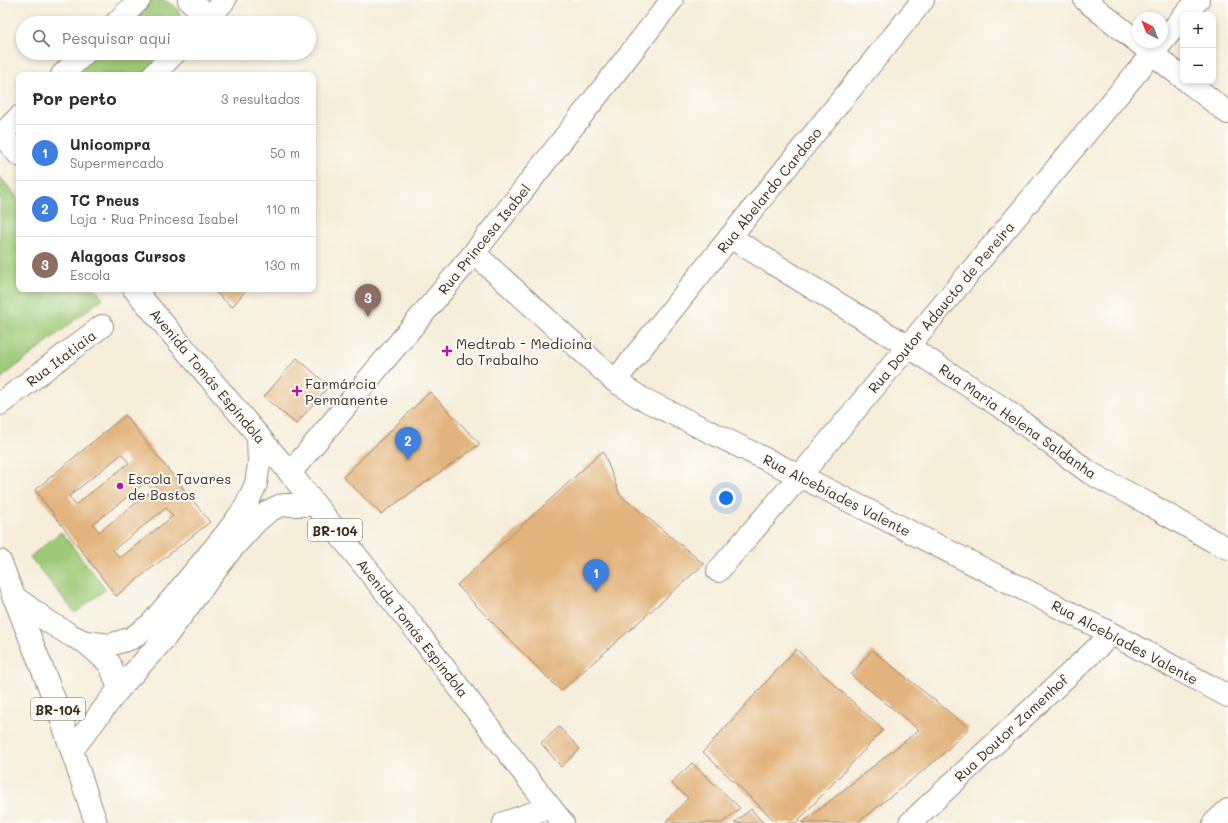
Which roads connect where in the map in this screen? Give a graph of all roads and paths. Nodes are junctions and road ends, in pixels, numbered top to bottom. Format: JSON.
{"nodes":[{"id":1,"x":139,"y":0,"type":"edge"},
{"id":2,"x":189,"y":0,"type":"edge"},
{"id":3,"x":226,"y":0,"type":"edge"},
{"id":4,"x":672,"y":0,"type":"edge"},
{"id":5,"x":923,"y":0,"type":"edge"},
{"id":6,"x":1085,"y":0,"type":"edge"},
{"id":7,"x":1198,"y":0,"type":"edge"},
{"id":8,"x":1188,"y":12,"type":"edge"},
{"id":9,"x":123,"y":16,"type":"edge"},
{"id":10,"x":203,"y":16,"type":"edge"},
{"id":11,"x":210,"y":16,"type":"edge"},
{"id":12,"x":1180,"y":21,"type":"edge"},
{"id":13,"x":1132,"y":29,"type":"edge"},
{"id":14,"x":1168,"y":35,"type":"edge"},
{"id":15,"x":1157,"y":48,"type":"edge"},
{"id":16,"x":1160,"y":48,"type":"edge"},
{"id":17,"x":78,"y":60,"type":"edge"},
{"id":18,"x":167,"y":60,"type":"edge"},
{"id":19,"x":65,"y":72,"type":"edge"},
{"id":20,"x":156,"y":72,"type":"edge"},
{"id":21,"x":1180,"y":74,"type":"edge"},
{"id":22,"x":1191,"y":84,"type":"edge"},
{"id":23,"x":1228,"y":113,"type":"edge"},
{"id":24,"x":16,"y":121,"type":"edge"},
{"id":25,"x":1,"y":134,"type":"edge"},
{"id":26,"x":16,"y":152,"type":"edge"},
{"id":27,"x":730,"y":237,"type":"junction"},
{"id":28,"x":474,"y":253,"type":"junction"},
{"id":29,"x":137,"y":292,"type":"edge"},
{"id":30,"x":102,"y":326,"type":"dead end"},
{"id":31,"x":909,"y":346,"type":"junction"},
{"id":32,"x":615,"y":381,"type":"junction"},
{"id":33,"x":0,"y":404,"type":"edge"},
{"id":34,"x":258,"y":435,"type":"junction"},
{"id":35,"x":290,"y":473,"type":"junction"},
{"id":36,"x":800,"y":476,"type":"junction"},
{"id":37,"x":315,"y":505,"type":"junction"},
{"id":38,"x":1228,"y":548,"type":"edge"},
{"id":39,"x":0,"y":561,"type":"edge"},
{"id":40,"x":718,"y":571,"type":"dead end"},
{"id":41,"x":13,"y":596,"type":"junction"},
{"id":42,"x":1112,"y":634,"type":"junction"},
{"id":43,"x":85,"y":642,"type":"junction"},
{"id":44,"x":119,"y":688,"type":"junction"},
{"id":45,"x":1228,"y":696,"type":"edge"},
{"id":46,"x":72,"y":750,"type":"junction"},
{"id":47,"x":1228,"y":810,"type":"edge"},
{"id":48,"x":557,"y":815,"type":"edge"},
{"id":49,"x":96,"y":823,"type":"edge"},
{"id":50,"x":504,"y":823,"type":"edge"},
{"id":51,"x":910,"y":823,"type":"edge"},
{"id":52,"x":1214,"y":823,"type":"edge"}],
"edges":[{"from":1,"to":9,"type":"main road"},
{"from":2,"to":10,"type":"main road"},
{"from":3,"to":11,"type":"main road"},
{"from":4,"to":28,"type":"main road","name":"Rua Princesa Isabel"},
{"from":5,"to":27,"type":"main road","name":"Rua Abelardo Cardoso"},
{"from":6,"to":13,"type":"main road"},
{"from":7,"to":8,"type":"main road","name":"Rua Doutor Adaucto de Pereira"},
{"from":12,"to":14,"type":"main road","name":"Rua Doutor Adaucto de Pereira"},
{"from":15,"to":31,"type":"main road","name":"Rua Doutor Adaucto de Pereira"},
{"from":16,"to":21,"type":"main road"},
{"from":17,"to":19,"type":"main road"},
{"from":18,"to":20,"type":"main road"},
{"from":22,"to":23,"type":"main road"},
{"from":24,"to":25,"type":"main road"},
{"from":25,"to":26,"type":"main road"},
{"from":27,"to":31,"type":"main road","name":"Rua Maria Helena Saldanha"},
{"from":27,"to":32,"type":"main road","name":"Rua Abelardo Cardoso"},
{"from":28,"to":32,"type":"main road","name":"Rua Alcebíades Valente"},
{"from":28,"to":35,"type":"main road","name":"Rua Princesa Isabel"},
{"from":29,"to":34,"type":"main road","name":"Avenida Tomás Espíndola","number":"BR-104"},
{"from":30,"to":33,"type":"main road","name":"Rua Itatiaia"},
{"from":31,"to":36,"type":"main road","name":"Rua Doutor Adaucto de Pereira"},
{"from":31,"to":38,"type":"main road","name":"Rua Maria Helena Saldanha"},
{"from":32,"to":36,"type":"main road","name":"Rua Alcebíades Valente"},
{"from":34,"to":35,"type":"main road","name":"Avenida Tomás Espíndola","number":"BR-104"},
{"from":34,"to":43,"type":"main road"},
{"from":35,"to":37,"type":"main road","name":"Avenida Tomás Espíndola","number":"BR-104"},
{"from":36,"to":40,"type":"main road","name":"Rua Doutor Adaucto de Pereira"},
{"from":36,"to":42,"type":"main road","name":"Rua Alcebíades Valente"},
{"from":37,"to":44,"type":"main road"},
{"from":37,"to":48,"type":"main road","name":"Avenida Tomás Espíndola","number":"BR-104"},
{"from":39,"to":41,"type":"main road","number":"BR-104"},
{"from":41,"to":43,"type":"main road"},
{"from":41,"to":46,"type":"main road","number":"BR-104"},
{"from":42,"to":45,"type":"main road","name":"Rua Alcebíades Valente"},
{"from":42,"to":51,"type":"main road","name":"Rua Doutor Zamenhof"},
{"from":43,"to":44,"type":"main road"},
{"from":44,"to":46,"type":"main road"},
{"from":46,"to":49,"type":"main road","number":"BR-104"},
{"from":47,"to":52,"type":"main road"},
{"from":48,"to":50,"type":"main road"}]}
